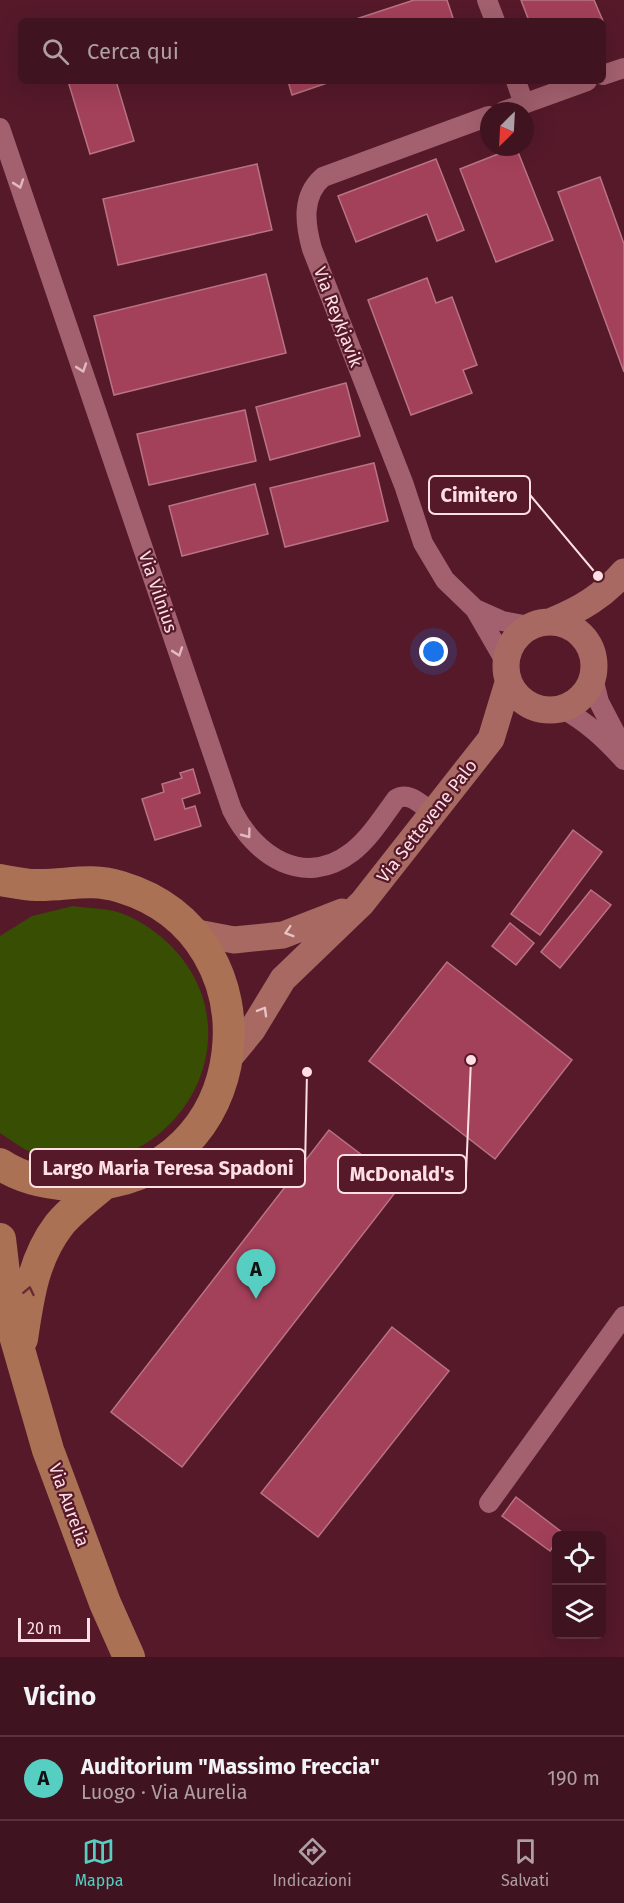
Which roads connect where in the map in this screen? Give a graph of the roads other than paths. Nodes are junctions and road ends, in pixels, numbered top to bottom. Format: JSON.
{"nodes":[{"id":1,"x":487,"y":0,"type":"edge"},
{"id":2,"x":494,"y":18,"type":"edge"},
{"id":3,"x":624,"y":68,"type":"edge"},
{"id":4,"x":606,"y":74,"type":"edge"},
{"id":5,"x":517,"y":84,"type":"edge"},
{"id":6,"x":579,"y":84,"type":"edge"},
{"id":7,"x":523,"y":102,"type":"edge"},
{"id":8,"x":529,"y":102,"type":"edge"},
{"id":9,"x":480,"y":119,"type":"edge"},
{"id":10,"x":0,"y":128,"type":"edge"},
{"id":11,"x":624,"y":572,"type":"edge"},
{"id":12,"x":606,"y":592,"type":"junction"},
{"id":13,"x":476,"y":609,"type":"junction"},
{"id":14,"x":540,"y":624,"type":"junction"},
{"id":15,"x":589,"y":645,"type":"junction"},
{"id":16,"x":506,"y":672,"type":"junction"},
{"id":17,"x":593,"y":678,"type":"junction"},
{"id":18,"x":554,"y":710,"type":"junction"},
{"id":19,"x":491,"y":739,"type":"junction"},
{"id":20,"x":624,"y":750,"type":"edge"},
{"id":21,"x":624,"y":760,"type":"edge"},
{"id":22,"x":433,"y":813,"type":"junction"},
{"id":23,"x":0,"y":880,"type":"edge"},
{"id":24,"x":37,"y":885,"type":"junction"},
{"id":25,"x":0,"y":902,"type":"edge"},
{"id":26,"x":362,"y":903,"type":"junction"},
{"id":27,"x":192,"y":932,"type":"junction"},
{"id":28,"x":229,"y":1058,"type":"junction"},
{"id":29,"x":0,"y":1164,"type":"edge"},
{"id":30,"x":104,"y":1184,"type":"junction"},
{"id":31,"x":0,"y":1239,"type":"edge"},
{"id":32,"x":624,"y":1316,"type":"edge"},
{"id":33,"x":20,"y":1349,"type":"junction"},
{"id":34,"x":489,"y":1503,"type":"dead end"},
{"id":35,"x":129,"y":1657,"type":"edge"}],
"edges":[{"from":1,"to":2,"type":"street"},
{"from":3,"to":4,"type":"street"},
{"from":5,"to":7,"type":"street"},
{"from":6,"to":8,"type":"street"},
{"from":9,"to":13,"type":"street","name":"Via Reykjavik"},
{"from":10,"to":22,"type":"street","name":"Via Vilnius","one_way":true},
{"from":11,"to":12,"type":"street","name":"Via Settevene Palo"},
{"from":12,"to":14,"type":"street","name":"Via Settevene Palo"},
{"from":12,"to":15,"type":"street","name":"Via Settevene Palo"},
{"from":13,"to":14,"type":"street","name":"Via Reykjavik"},
{"from":13,"to":16,"type":"street","name":"Via Reykjavik"},
{"from":14,"to":15,"type":"street"},
{"from":14,"to":16,"type":"street","name":"Via Settevene Palo"},
{"from":15,"to":17,"type":"street","name":"Via Settevene Palo"},
{"from":16,"to":18,"type":"street"},
{"from":16,"to":19,"type":"street","name":"Via Settevene Palo"},
{"from":17,"to":18,"type":"street","name":"Via Settevene Palo"},
{"from":17,"to":20,"type":"street"},
{"from":18,"to":19,"type":"street","name":"Via Settevene Palo"},
{"from":18,"to":21,"type":"street"},
{"from":19,"to":22,"type":"street","name":"Via Settevene Palo"},
{"from":22,"to":26,"type":"street","name":"Via Settevene Palo"},
{"from":23,"to":24,"type":"main road","name":"Via Aurelia"},
{"from":24,"to":25,"type":"main road","name":"Via Aurelia"},
{"from":24,"to":27,"type":"main road","name":"Via Aurelia"},
{"from":26,"to":27,"type":"street","name":"Via Settevene Palo","one_way":true},
{"from":28,"to":26,"type":"street","name":"Via Settevene Palo","one_way":true},
{"from":27,"to":28,"type":"main road","name":"Via Aurelia"},
{"from":28,"to":30,"type":"main road","name":"Via Aurelia"},
{"from":29,"to":30,"type":"main road","name":"Via Aurelia"},
{"from":33,"to":30,"type":"main road","name":"Via Aurelia","one_way":true},
{"from":31,"to":33,"type":"main road","name":"Via Aurelia"},
{"from":32,"to":34,"type":"street"},
{"from":33,"to":35,"type":"main road","name":"Via Aurelia"}]}
